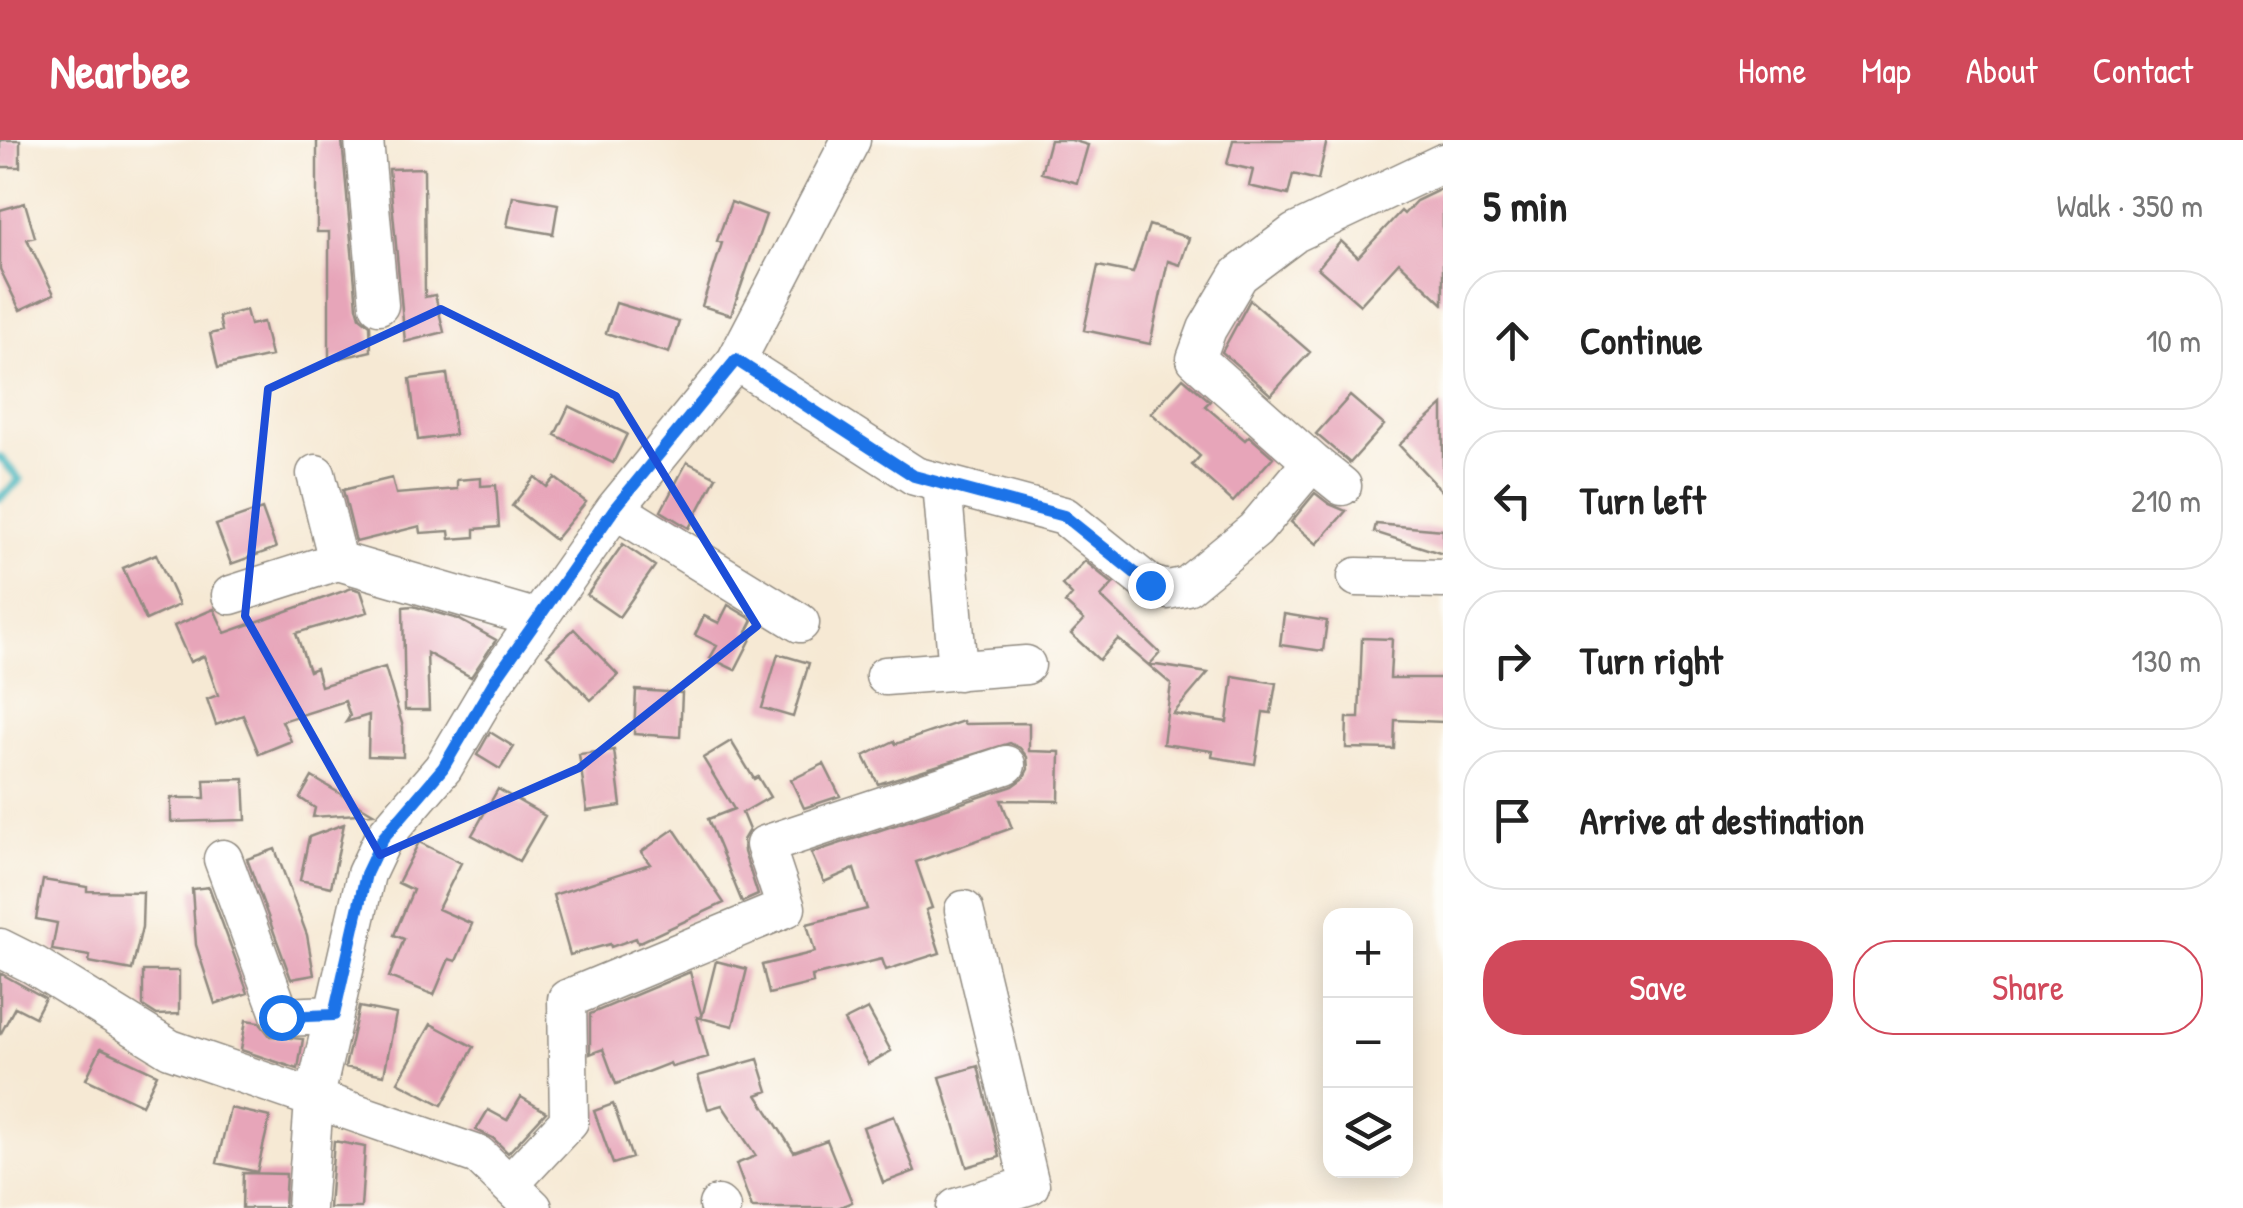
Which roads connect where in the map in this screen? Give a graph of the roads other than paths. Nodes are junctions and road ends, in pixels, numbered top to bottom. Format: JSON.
{"nodes":[{"id":1,"x":364,"y":140,"type":"edge"},
{"id":2,"x":850,"y":140,"type":"edge"},
{"id":3,"x":1443,"y":163,"type":"edge"},
{"id":4,"x":379,"y":305,"type":"dead end"},
{"id":5,"x":736,"y":360,"type":"junction"},
{"id":6,"x":1312,"y":462,"type":"junction"},
{"id":7,"x":316,"y":474,"type":"dead end"},
{"id":8,"x":942,"y":483,"type":"junction"},
{"id":9,"x":1342,"y":486,"type":"dead end"},
{"id":10,"x":615,"y":508,"type":"junction"},
{"id":11,"x":338,"y":561,"type":"junction"},
{"id":12,"x":1357,"y":578,"type":"dead end"},
{"id":13,"x":1443,"y":580,"type":"edge"},
{"id":14,"x":231,"y":595,"type":"dead end"},
{"id":15,"x":538,"y":619,"type":"junction"},
{"id":16,"x":800,"y":623,"type":"dead end"},
{"id":17,"x":1026,"y":665,"type":"dead end"},
{"id":18,"x":958,"y":671,"type":"junction"},
{"id":19,"x":885,"y":676,"type":"dead end"},
{"id":20,"x":1006,"y":765,"type":"dead end"},
{"id":21,"x":223,"y":859,"type":"dead end"},
{"id":22,"x":964,"y":910,"type":"dead end"},
{"id":23,"x":0,"y":948,"type":"edge"},
{"id":24,"x":334,"y":1015,"type":"junction"},
{"id":25,"x":314,"y":1101,"type":"junction"},
{"id":26,"x":521,"y":1197,"type":"edge"},
{"id":27,"x":306,"y":1208,"type":"edge"},
{"id":28,"x":956,"y":1208,"type":"edge"}],
"edges":[{"from":1,"to":4,"type":"street"},
{"from":2,"to":5,"type":"street"},
{"from":3,"to":6,"type":"street"},
{"from":5,"to":8,"type":"street"},
{"from":5,"to":10,"type":"street"},
{"from":6,"to":8,"type":"street"},
{"from":6,"to":9,"type":"street"},
{"from":7,"to":11,"type":"street"},
{"from":8,"to":18,"type":"street"},
{"from":10,"to":15,"type":"street"},
{"from":10,"to":16,"type":"street"},
{"from":11,"to":14,"type":"street"},
{"from":11,"to":15,"type":"street"},
{"from":12,"to":13,"type":"street"},
{"from":15,"to":24,"type":"street"},
{"from":17,"to":18,"type":"street"},
{"from":18,"to":19,"type":"street"},
{"from":20,"to":26,"type":"street"},
{"from":21,"to":24,"type":"street"},
{"from":22,"to":28,"type":"street"},
{"from":23,"to":25,"type":"street"},
{"from":24,"to":25,"type":"street"},
{"from":25,"to":26,"type":"street"},
{"from":25,"to":27,"type":"street"}]}
